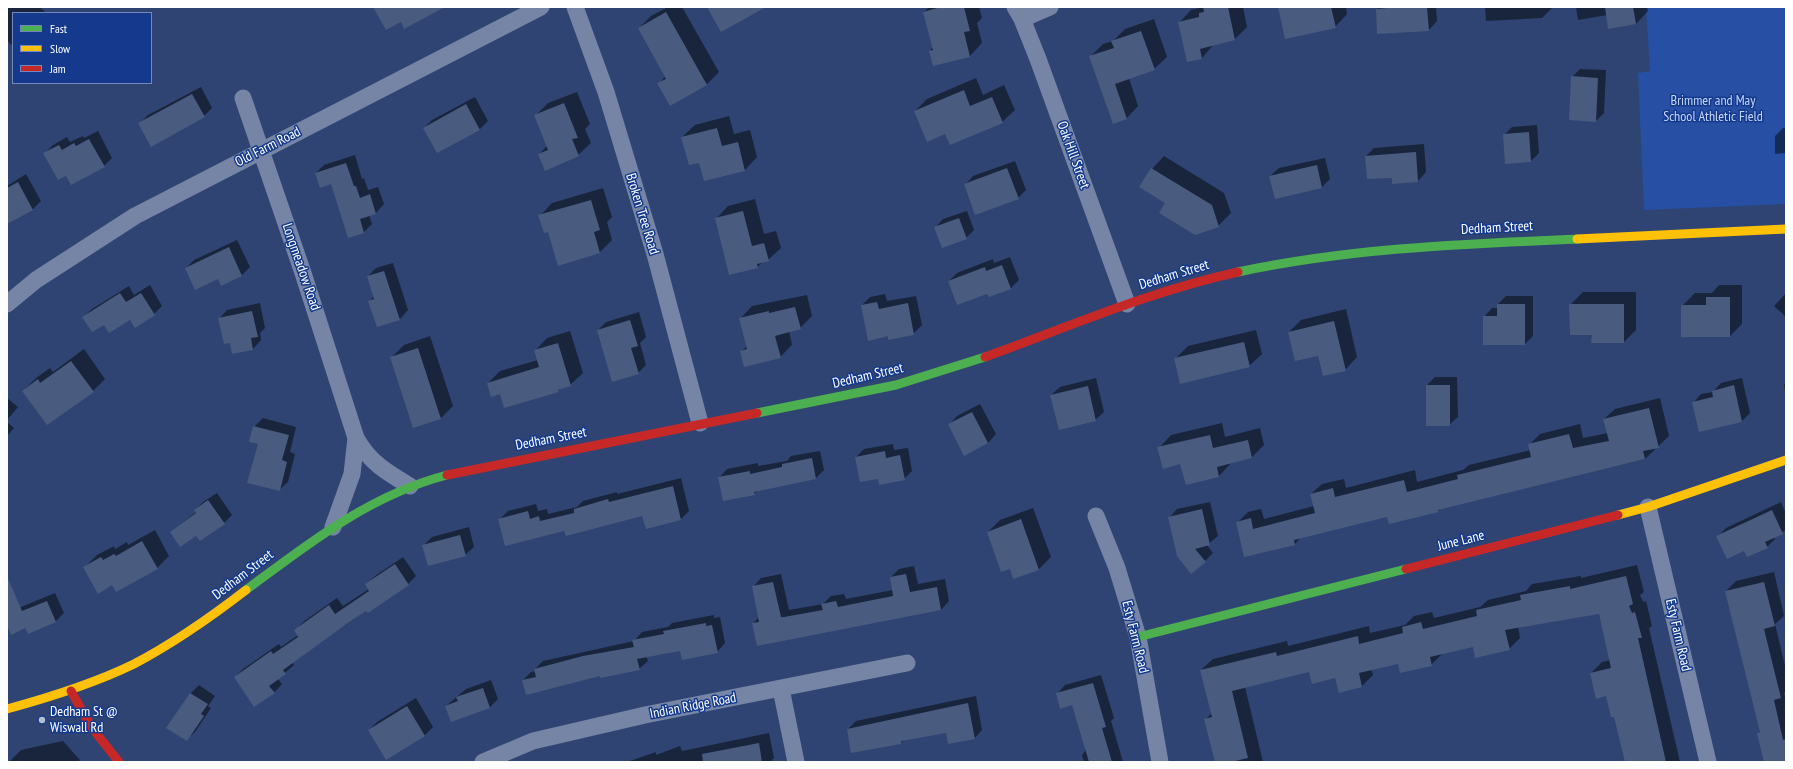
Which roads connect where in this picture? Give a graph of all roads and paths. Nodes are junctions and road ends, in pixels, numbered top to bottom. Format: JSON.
{"nodes":[{"id":1,"x":541,"y":7,"type":"edge"},
{"id":2,"x":575,"y":7,"type":"edge"},
{"id":3,"x":1050,"y":7,"type":"edge"},
{"id":4,"x":1018,"y":13,"type":"edge"},
{"id":5,"x":243,"y":98,"type":"dead end"},
{"id":6,"x":261,"y":151,"type":"junction"},
{"id":7,"x":1786,"y":229,"type":"edge"},
{"id":8,"x":7,"y":304,"type":"edge"},
{"id":9,"x":1127,"y":304,"type":"junction"},
{"id":10,"x":700,"y":423,"type":"junction"},
{"id":11,"x":356,"y":438,"type":"junction"},
{"id":12,"x":1786,"y":460,"type":"edge"},
{"id":13,"x":410,"y":486,"type":"junction"},
{"id":14,"x":1648,"y":507,"type":"junction"},
{"id":15,"x":1096,"y":516,"type":"dead end"},
{"id":16,"x":333,"y":527,"type":"junction"},
{"id":17,"x":1138,"y":637,"type":"junction"},
{"id":18,"x":907,"y":663,"type":"dead end"},
{"id":19,"x":781,"y":689,"type":"junction"},
{"id":20,"x":71,"y":692,"type":"junction"},
{"id":21,"x":7,"y":709,"type":"edge"},
{"id":22,"x":119,"y":762,"type":"edge"},
{"id":23,"x":483,"y":762,"type":"edge"},
{"id":24,"x":796,"y":762,"type":"edge"},
{"id":25,"x":1160,"y":762,"type":"edge"},
{"id":26,"x":1708,"y":762,"type":"edge"}],
"edges":[{"from":1,"to":6,"type":"street","name":"Old Farm Road"},
{"from":2,"to":10,"type":"street","name":"Broken Tree Road"},
{"from":3,"to":4,"type":"street"},
{"from":4,"to":9,"type":"street","name":"Oak Hill Street"},
{"from":5,"to":6,"type":"street","name":"Longmeadow Road"},
{"from":6,"to":8,"type":"street","name":"Old Farm Road"},
{"from":6,"to":11,"type":"street","name":"Longmeadow Road"},
{"from":7,"to":9,"type":"street","name":"Dedham Street"},
{"from":9,"to":10,"type":"street","name":"Dedham Street"},
{"from":10,"to":13,"type":"street","name":"Dedham Street"},
{"from":11,"to":13,"type":"street","name":"Longmeadow Road"},
{"from":11,"to":16,"type":"street","name":"Longmeadow Road"},
{"from":12,"to":14,"type":"street","name":"June Lane"},
{"from":13,"to":16,"type":"street","name":"Dedham Street"},
{"from":14,"to":17,"type":"street","name":"June Lane"},
{"from":14,"to":26,"type":"street","name":"Esty Farm Road"},
{"from":15,"to":17,"type":"street","name":"Esty Farm Road"},
{"from":16,"to":20,"type":"street","name":"Dedham Street"},
{"from":17,"to":25,"type":"street","name":"Esty Farm Road"},
{"from":18,"to":19,"type":"street","name":"Indian Ridge Road"},
{"from":19,"to":23,"type":"street","name":"Indian Ridge Road"},
{"from":19,"to":24,"type":"street"},
{"from":20,"to":21,"type":"street","name":"Dedham Street"},
{"from":20,"to":22,"type":"street"}]}
